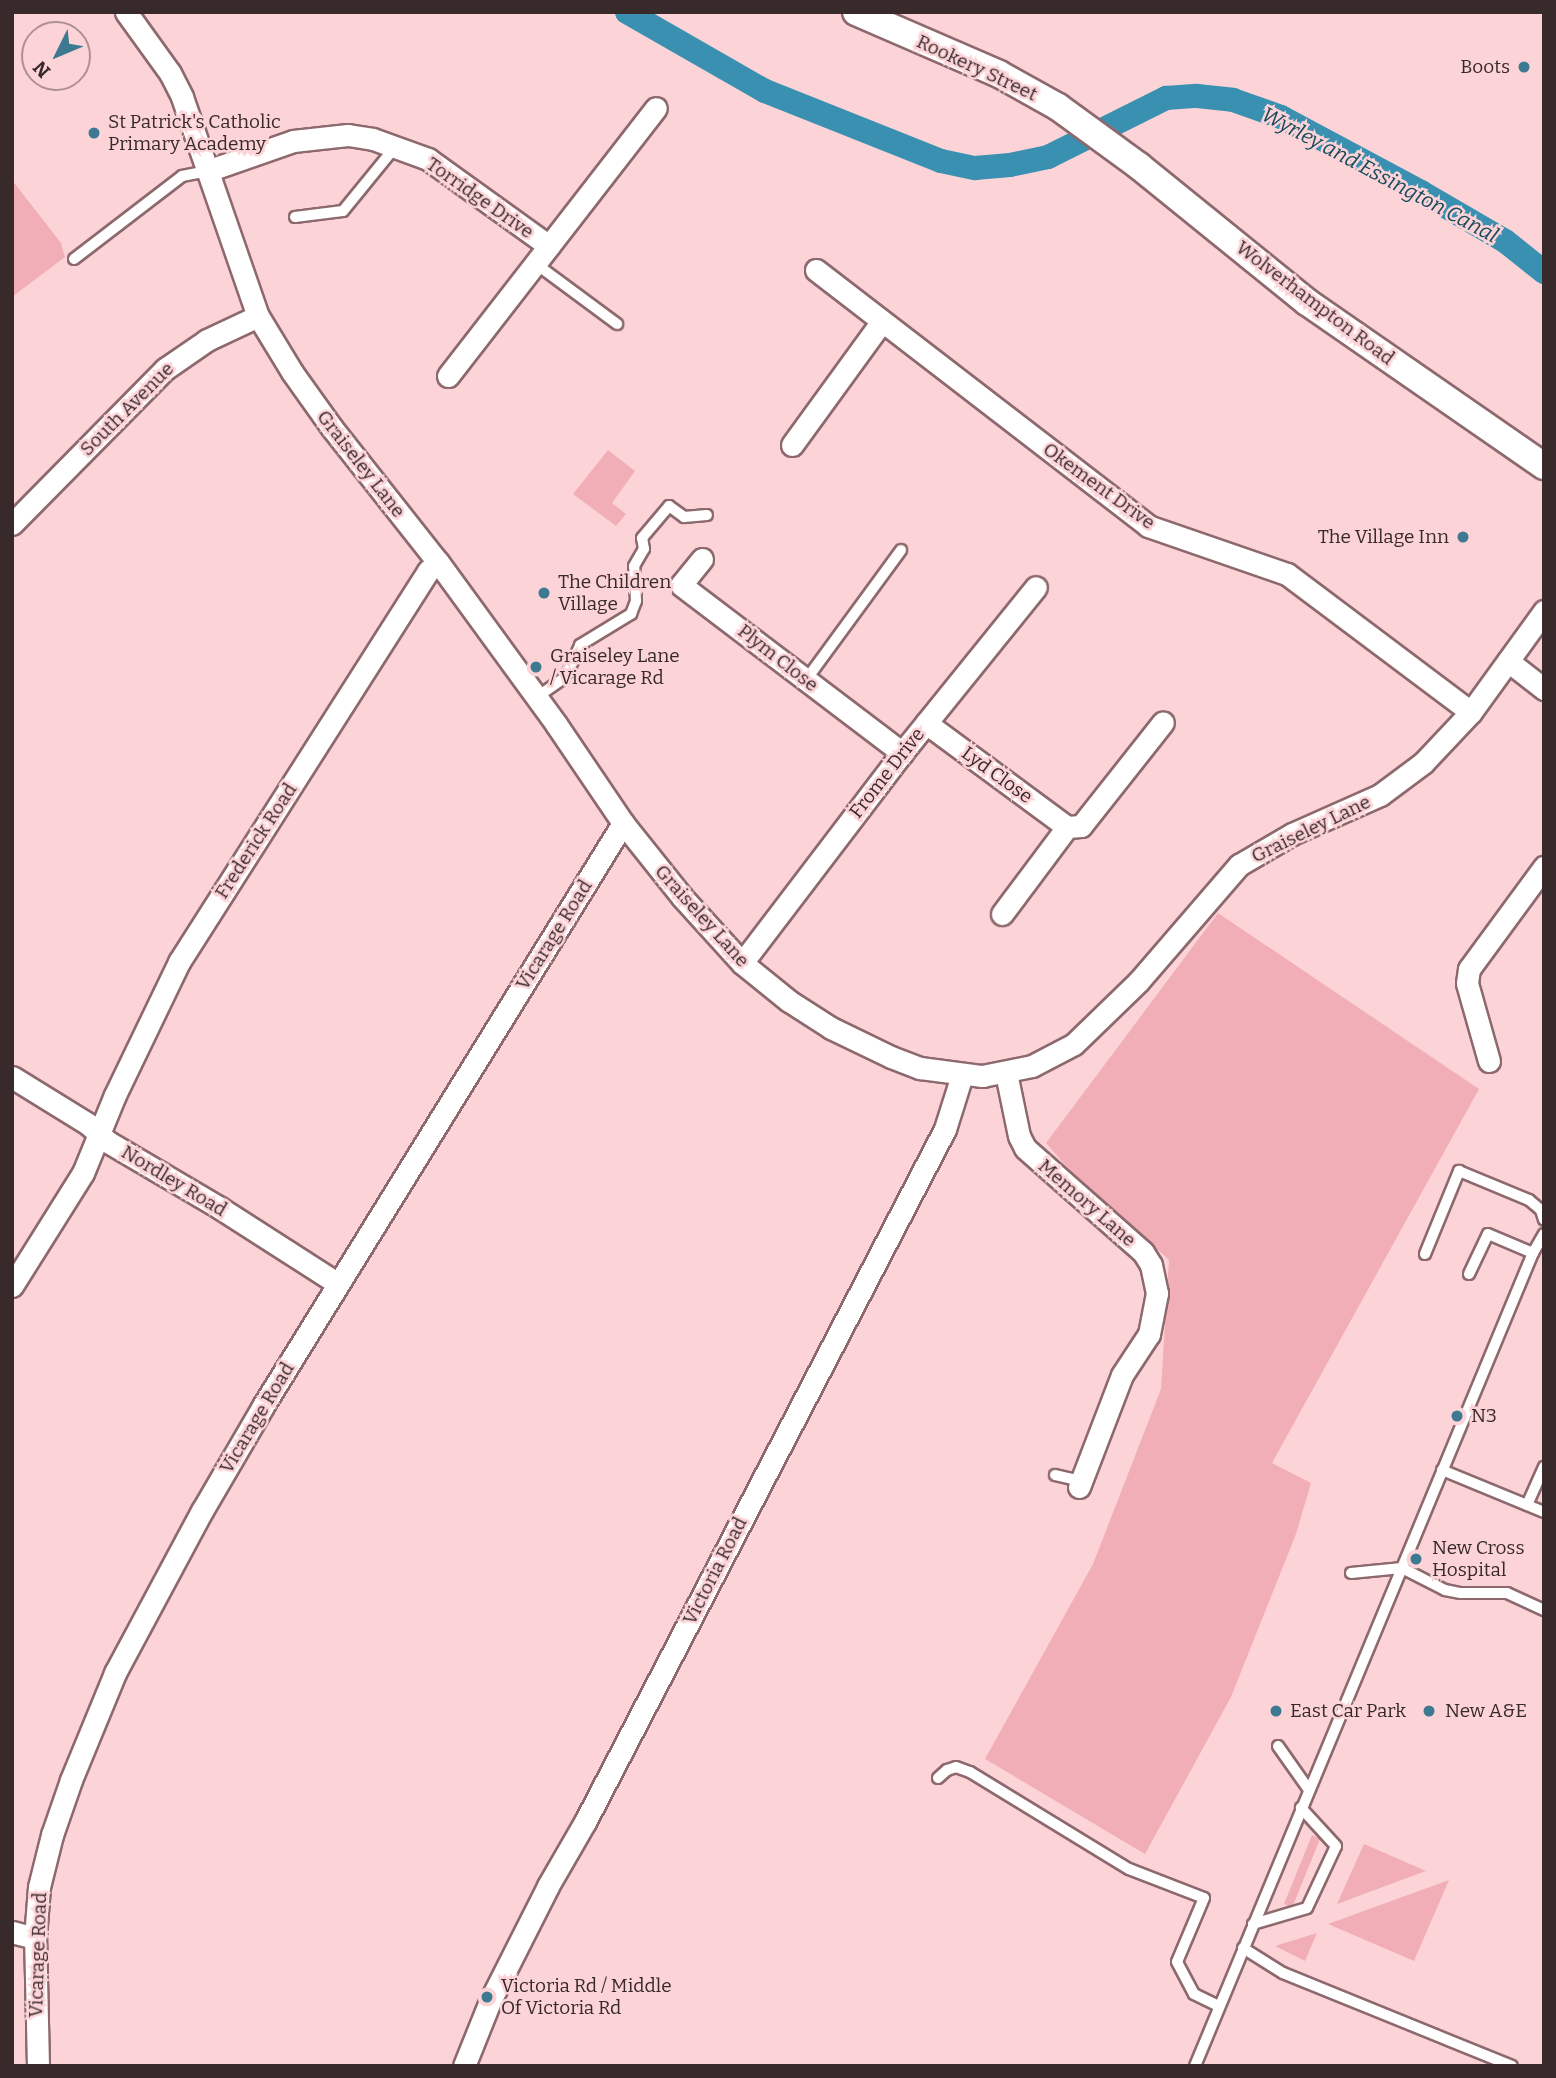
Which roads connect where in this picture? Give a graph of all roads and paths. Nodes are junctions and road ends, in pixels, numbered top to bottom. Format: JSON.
{"nodes":[{"id":1,"x":126,"y":12,"type":"edge"},
{"id":2,"x":856,"y":12,"type":"edge"},
{"id":3,"x":656,"y":108,"type":"dead end"},
{"id":4,"x":1093,"y":132,"type":"joint"},
{"id":5,"x":396,"y":146,"type":"junction"},
{"id":6,"x":207,"y":171,"type":"junction"},
{"id":7,"x":295,"y":216,"type":"dead end"},
{"id":8,"x":549,"y":246,"type":"junction"},
{"id":9,"x":74,"y":260,"type":"dead end"},
{"id":10,"x":536,"y":264,"type":"junction"},
{"id":11,"x":816,"y":270,"type":"dead end"},
{"id":12,"x":258,"y":316,"type":"junction"},
{"id":13,"x":882,"y":321,"type":"junction"},
{"id":14,"x":617,"y":324,"type":"dead end"},
{"id":15,"x":448,"y":376,"type":"dead end"},
{"id":16,"x":792,"y":445,"type":"dead end"},
{"id":17,"x":1544,"y":466,"type":"edge"},
{"id":18,"x":707,"y":515,"type":"dead end"},
{"id":19,"x":12,"y":524,"type":"edge"},
{"id":20,"x":901,"y":550,"type":"dead end"},
{"id":21,"x":702,"y":559,"type":"dead end"},
{"id":22,"x":438,"y":562,"type":"junction"},
{"id":23,"x":1036,"y":587,"type":"dead end"},
{"id":24,"x":1544,"y":611,"type":"edge"},
{"id":25,"x":1508,"y":661,"type":"junction"},
{"id":26,"x":806,"y":680,"type":"junction"},
{"id":27,"x":1544,"y":690,"type":"edge"},
{"id":28,"x":537,"y":697,"type":"junction"},
{"id":29,"x":1471,"y":712,"type":"junction"},
{"id":30,"x":1163,"y":722,"type":"dead end"},
{"id":31,"x":926,"y":723,"type":"junction"},
{"id":32,"x":902,"y":753,"type":"junction"},
{"id":33,"x":623,"y":823,"type":"junction"},
{"id":34,"x":1068,"y":827,"type":"junction"},
{"id":35,"x":1544,"y":867,"type":"edge"},
{"id":36,"x":1002,"y":914,"type":"dead end"},
{"id":37,"x":742,"y":963,"type":"junction"},
{"id":38,"x":1489,"y":1061,"type":"dead end"},
{"id":39,"x":1006,"y":1073,"type":"junction"},
{"id":40,"x":962,"y":1075,"type":"junction"},
{"id":41,"x":12,"y":1077,"type":"edge"},
{"id":42,"x":98,"y":1134,"type":"junction"},
{"id":43,"x":1544,"y":1222,"type":"edge"},
{"id":44,"x":1542,"y":1235,"type":"edge"},
{"id":45,"x":1425,"y":1254,"type":"dead end"},
{"id":46,"x":1533,"y":1254,"type":"junction"},
{"id":47,"x":1469,"y":1274,"type":"dead end"},
{"id":48,"x":337,"y":1283,"type":"junction"},
{"id":49,"x":12,"y":1286,"type":"edge"},
{"id":50,"x":1544,"y":1467,"type":"edge"},
{"id":51,"x":1442,"y":1470,"type":"junction"},
{"id":52,"x":1055,"y":1475,"type":"dead end"},
{"id":53,"x":1081,"y":1484,"type":"joint"},
{"id":54,"x":1527,"y":1505,"type":"junction"},
{"id":55,"x":1544,"y":1512,"type":"edge"},
{"id":56,"x":1402,"y":1568,"type":"junction"},
{"id":57,"x":1351,"y":1573,"type":"dead end"},
{"id":58,"x":1544,"y":1610,"type":"edge"},
{"id":59,"x":1278,"y":1746,"type":"dead end"},
{"id":60,"x":938,"y":1778,"type":"dead end"},
{"id":61,"x":1309,"y":1790,"type":"junction"},
{"id":62,"x":1301,"y":1808,"type":"junction"},
{"id":63,"x":1253,"y":1924,"type":"junction"},
{"id":64,"x":12,"y":1932,"type":"edge"},
{"id":65,"x":35,"y":1938,"type":"junction"},
{"id":66,"x":1243,"y":1948,"type":"junction"},
{"id":67,"x":1219,"y":2006,"type":"junction"},
{"id":68,"x":38,"y":2066,"type":"edge"},
{"id":69,"x":464,"y":2066,"type":"edge"},
{"id":70,"x":1195,"y":2066,"type":"edge"},
{"id":71,"x":1512,"y":2066,"type":"edge"}],
"edges":[{"from":1,"to":6,"type":"street","name":"Graiseley Lane"},
{"from":2,"to":4,"type":"street","name":"Rookery Street"},
{"from":3,"to":8,"type":"street"},
{"from":4,"to":17,"type":"street","name":"Wolverhampton Road"},
{"from":5,"to":6,"type":"street","name":"Torridge Drive"},
{"from":5,"to":7,"type":"lane"},
{"from":5,"to":8,"type":"street","name":"Torridge Drive"},
{"from":6,"to":9,"type":"lane"},
{"from":6,"to":12,"type":"street","name":"Graiseley Lane"},
{"from":8,"to":10,"type":"street"},
{"from":10,"to":14,"type":"lane"},
{"from":10,"to":15,"type":"street"},
{"from":11,"to":13,"type":"street","name":"Okement Drive"},
{"from":12,"to":19,"type":"street","name":"South Avenue"},
{"from":12,"to":22,"type":"street","name":"Graiseley Lane"},
{"from":13,"to":16,"type":"street"},
{"from":13,"to":29,"type":"street","name":"Okement Drive"},
{"from":18,"to":28,"type":"lane"},
{"from":20,"to":26,"type":"lane"},
{"from":21,"to":26,"type":"street","name":"Plym Close"},
{"from":22,"to":28,"type":"street","name":"Graiseley Lane"},
{"from":22,"to":42,"type":"street","name":"Frederick Road"},
{"from":23,"to":31,"type":"street","name":"Frome Drive"},
{"from":24,"to":25,"type":"street","name":"Graiseley Lane"},
{"from":25,"to":27,"type":"street"},
{"from":25,"to":29,"type":"street","name":"Graiseley Lane"},
{"from":26,"to":32,"type":"street","name":"Plym Close"},
{"from":28,"to":33,"type":"street","name":"Graiseley Lane"},
{"from":29,"to":39,"type":"street","name":"Graiseley Lane"},
{"from":30,"to":34,"type":"street"},
{"from":31,"to":32,"type":"street","name":"Frome Drive"},
{"from":31,"to":34,"type":"street","name":"Lyd Close"},
{"from":32,"to":37,"type":"street","name":"Frome Drive"},
{"from":33,"to":37,"type":"street","name":"Graiseley Lane"},
{"from":33,"to":48,"type":"street","name":"Vicarage Road"},
{"from":34,"to":36,"type":"street"},
{"from":35,"to":38,"type":"street"},
{"from":37,"to":40,"type":"street","name":"Graiseley Lane"},
{"from":39,"to":40,"type":"street","name":"Graiseley Lane"},
{"from":39,"to":53,"type":"street","name":"Memory Lane"},
{"from":40,"to":69,"type":"street","name":"Victoria Road"},
{"from":41,"to":42,"type":"street","name":"Nordley Road"},
{"from":42,"to":48,"type":"street","name":"Nordley Road"},
{"from":42,"to":49,"type":"street","name":"Frederick Road"},
{"from":43,"to":44,"type":"lane"},
{"from":43,"to":45,"type":"lane"},
{"from":44,"to":46,"type":"lane"},
{"from":46,"to":47,"type":"lane"},
{"from":46,"to":51,"type":"lane"},
{"from":48,"to":65,"type":"street","name":"Vicarage Road"},
{"from":50,"to":54,"type":"lane"},
{"from":51,"to":54,"type":"lane"},
{"from":51,"to":56,"type":"lane"},
{"from":52,"to":53,"type":"lane"},
{"from":54,"to":55,"type":"lane"},
{"from":56,"to":57,"type":"lane"},
{"from":56,"to":58,"type":"lane"},
{"from":56,"to":61,"type":"lane"},
{"from":59,"to":61,"type":"lane"},
{"from":60,"to":67,"type":"lane"},
{"from":61,"to":62,"type":"lane"},
{"from":62,"to":63,"type":"lane"},
{"from":62,"to":63,"type":"lane"},
{"from":63,"to":66,"type":"lane"},
{"from":64,"to":65,"type":"street"},
{"from":65,"to":68,"type":"street","name":"Vicarage Road"},
{"from":66,"to":67,"type":"lane"},
{"from":66,"to":71,"type":"lane"},
{"from":67,"to":70,"type":"lane"}]}
